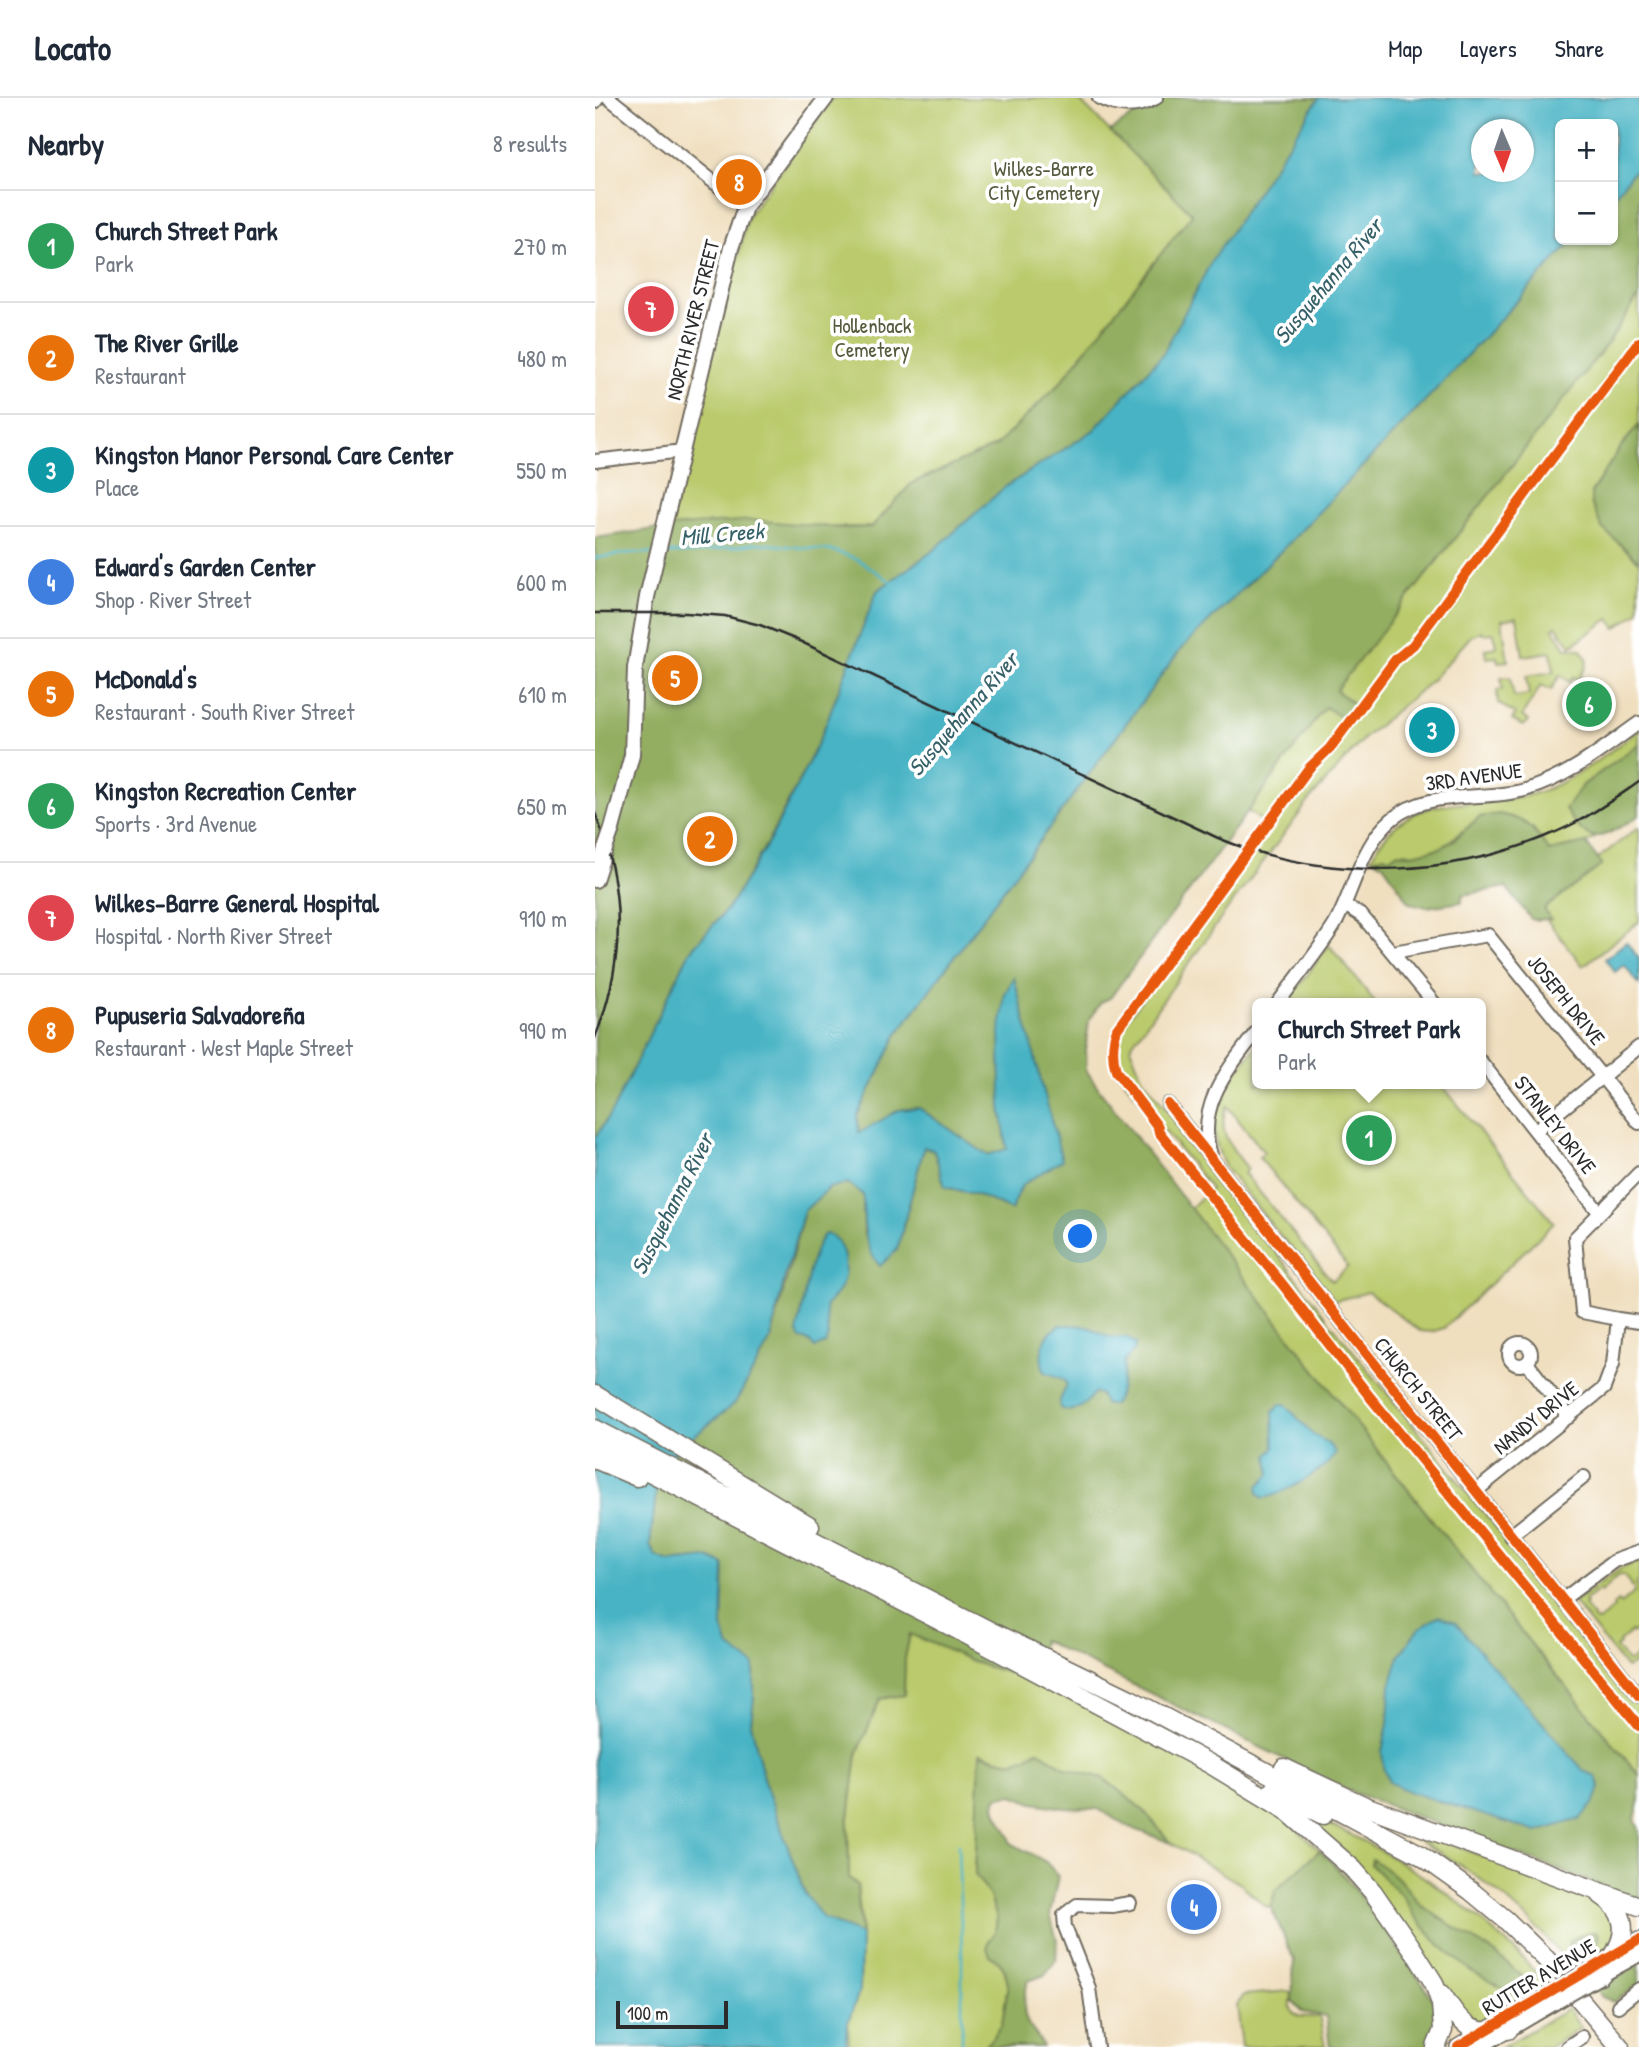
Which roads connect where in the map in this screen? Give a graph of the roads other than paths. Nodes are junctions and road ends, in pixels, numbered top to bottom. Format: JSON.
{"nodes":[{"id":1,"x":599,"y":98,"type":"edge"},
{"id":2,"x":609,"y":98,"type":"edge"},
{"id":3,"x":826,"y":98,"type":"edge"},
{"id":4,"x":1099,"y":98,"type":"edge"},
{"id":5,"x":1156,"y":98,"type":"edge"},
{"id":6,"x":595,"y":102,"type":"edge"},
{"id":7,"x":745,"y":207,"type":"junction"},
{"id":8,"x":683,"y":451,"type":"junction"},
{"id":9,"x":595,"y":461,"type":"edge"},
{"id":10,"x":1639,"y":723,"type":"edge"},
{"id":11,"x":596,"y":876,"type":"edge"},
{"id":12,"x":1345,"y":905,"type":"junction"},
{"id":13,"x":1393,"y":952,"type":"junction"},
{"id":14,"x":1281,"y":998,"type":"edge"},
{"id":15,"x":1430,"y":998,"type":"edge"},
{"id":16,"x":1252,"y":1038,"type":"edge"},
{"id":17,"x":1639,"y":1047,"type":"edge"},
{"id":18,"x":1486,"y":1068,"type":"edge"},
{"id":19,"x":1603,"y":1076,"type":"junction"},
{"id":20,"x":1168,"y":1104,"type":"dead end"},
{"id":21,"x":1639,"y":1123,"type":"edge"},
{"id":22,"x":1536,"y":1130,"type":"junction"},
{"id":23,"x":1212,"y":1161,"type":"junction"},
{"id":24,"x":1639,"y":1173,"type":"edge"},
{"id":25,"x":1599,"y":1212,"type":"junction"},
{"id":26,"x":1618,"y":1319,"type":"junction"},
{"id":27,"x":1639,"y":1322,"type":"edge"},
{"id":28,"x":1527,"y":1363,"type":"dead end"},
{"id":29,"x":595,"y":1395,"type":"edge"},
{"id":30,"x":1569,"y":1417,"type":"junction"},
{"id":31,"x":595,"y":1429,"type":"edge"},
{"id":32,"x":595,"y":1444,"type":"edge"},
{"id":33,"x":595,"y":1459,"type":"edge"},
{"id":34,"x":1584,"y":1477,"type":"dead end"},
{"id":35,"x":1476,"y":1492,"type":"junction"},
{"id":36,"x":754,"y":1527,"type":"junction"},
{"id":37,"x":1510,"y":1536,"type":"junction"},
{"id":38,"x":1639,"y":1552,"type":"edge"},
{"id":39,"x":1562,"y":1600,"type":"junction"},
{"id":40,"x":988,"y":1638,"type":"junction"},
{"id":41,"x":1639,"y":1696,"type":"edge"},
{"id":42,"x":1130,"y":1699,"type":"junction"},
{"id":43,"x":1589,"y":1887,"type":"junction"},
{"id":44,"x":1129,"y":1903,"type":"dead end"},
{"id":45,"x":1639,"y":1906,"type":"edge"},
{"id":46,"x":1639,"y":1940,"type":"edge"},
{"id":47,"x":1617,"y":1953,"type":"junction"},
{"id":48,"x":1639,"y":1954,"type":"edge"},
{"id":49,"x":1595,"y":1973,"type":"junction"},
{"id":50,"x":1434,"y":1983,"type":"junction"},
{"id":51,"x":1639,"y":1989,"type":"edge"},
{"id":52,"x":1618,"y":2006,"type":"dead end"},
{"id":53,"x":1530,"y":2010,"type":"junction"},
{"id":54,"x":1507,"y":2030,"type":"joint"},
{"id":55,"x":1582,"y":2038,"type":"dead end"},
{"id":56,"x":1481,"y":2040,"type":"edge"},
{"id":57,"x":1097,"y":2047,"type":"edge"},
{"id":58,"x":1436,"y":2047,"type":"edge"},
{"id":59,"x":1458,"y":2047,"type":"edge"},
{"id":60,"x":1567,"y":2047,"type":"edge"},
{"id":61,"x":1605,"y":2047,"type":"edge"},
{"id":62,"x":1620,"y":2047,"type":"edge"}],
"edges":[{"from":1,"to":6,"type":"street"},
{"from":2,"to":7,"type":"street"},
{"from":3,"to":7,"type":"main road","name":"NORTH RIVER STREET"},
{"from":4,"to":5,"type":"street"},
{"from":7,"to":8,"type":"main road","name":"NORTH RIVER STREET"},
{"from":8,"to":9,"type":"street"},
{"from":8,"to":11,"type":"main road","name":"NORTH RIVER STREET","bridge":true},
{"from":10,"to":12,"type":"street","name":"3RD AVENUE"},
{"from":12,"to":13,"type":"street"},
{"from":12,"to":14,"type":"street","name":"3RD AVENUE"},
{"from":13,"to":15,"type":"street"},
{"from":13,"to":19,"type":"street","name":"JOSEPH DRIVE"},
{"from":16,"to":23,"type":"street"},
{"from":17,"to":19,"type":"street"},
{"from":18,"to":22,"type":"street","name":"STANLEY DRIVE"},
{"from":19,"to":21,"type":"street","name":"JOSEPH DRIVE"},
{"from":19,"to":22,"type":"street"},
{"from":20,"to":23,"type":"street","name":"CHURCH STREET"},
{"from":22,"to":25,"type":"street","name":"STANLEY DRIVE"},
{"from":23,"to":35,"type":"street","name":"CHURCH STREET"},
{"from":24,"to":25,"type":"street"},
{"from":25,"to":26,"type":"street"},
{"from":26,"to":27,"type":"street"},
{"from":26,"to":30,"type":"street","name":"NANDY DRIVE"},
{"from":28,"to":30,"type":"street"},
{"from":29,"to":40,"type":"highway"},
{"from":30,"to":35,"type":"street","name":"NANDY DRIVE"},
{"from":31,"to":40,"type":"highway"},
{"from":32,"to":36,"type":"highway"},
{"from":33,"to":36,"type":"highway"},
{"from":34,"to":37,"type":"street"},
{"from":35,"to":37,"type":"street","name":"CHURCH STREET"},
{"from":36,"to":40,"type":"highway"},
{"from":37,"to":39,"type":"street","name":"CHURCH STREET"},
{"from":38,"to":39,"type":"street"},
{"from":39,"to":41,"type":"street","name":"CHURCH STREET"},
{"from":40,"to":42,"type":"highway"},
{"from":40,"to":50,"type":"highway"},
{"from":40,"to":61,"type":"highway"},
{"from":42,"to":43,"type":"highway"},
{"from":42,"to":62,"type":"highway"},
{"from":43,"to":45,"type":"highway"},
{"from":43,"to":47,"type":"highway"},
{"from":44,"to":57,"type":"street"},
{"from":46,"to":47,"type":"main road","name":"RUTTER AVENUE"},
{"from":47,"to":49,"type":"highway"},
{"from":48,"to":49,"type":"main road","name":"RUTTER AVENUE"},
{"from":49,"to":53,"type":"main road","name":"RUTTER AVENUE","bridge":true},
{"from":50,"to":56,"type":"highway"},
{"from":50,"to":58,"type":"highway"},
{"from":51,"to":52,"type":"street"},
{"from":53,"to":54,"type":"main road","name":"RUTTER AVENUE"},
{"from":53,"to":56,"type":"main road","name":"RUTTER AVENUE"},
{"from":54,"to":56,"type":"highway"},
{"from":55,"to":60,"type":"street"},
{"from":56,"to":59,"type":"main road","name":"RUTTER AVENUE"}]}
